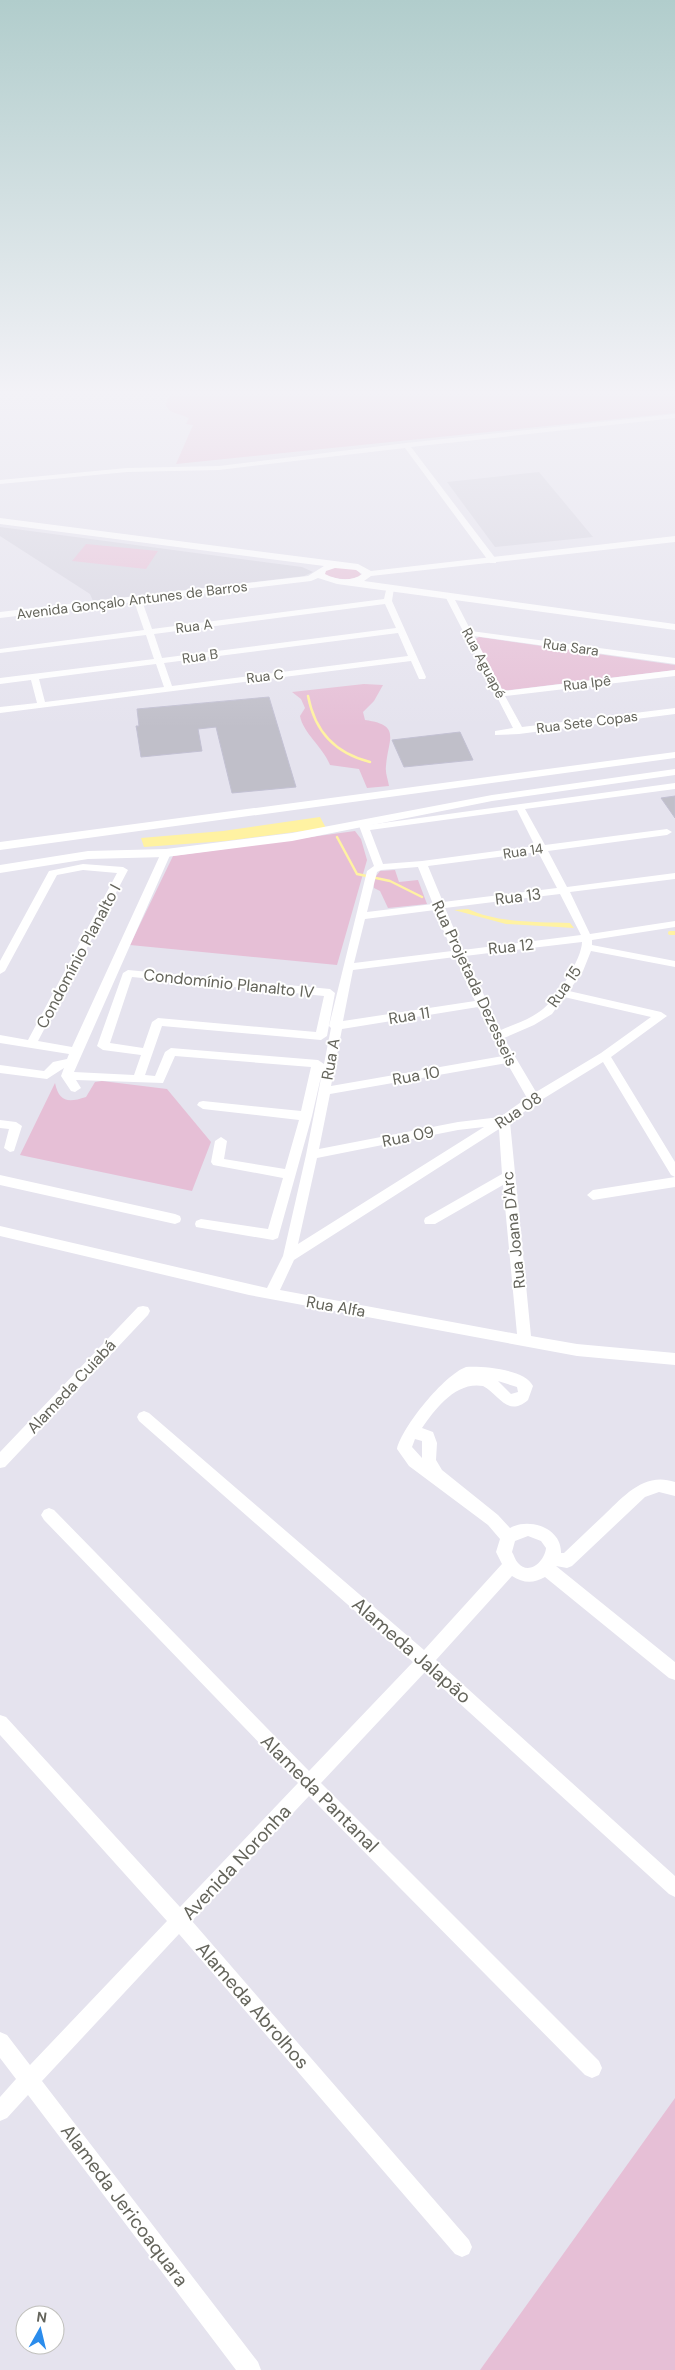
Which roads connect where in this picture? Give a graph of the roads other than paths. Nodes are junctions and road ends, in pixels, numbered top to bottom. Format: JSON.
{"nodes":[{"id":1,"x":452,"y":507,"type":"edge"},
{"id":2,"x":0,"y":521,"type":"edge"},
{"id":3,"x":0,"y":525,"type":"edge"},
{"id":4,"x":675,"y":539,"type":"edge"},
{"id":5,"x":493,"y":561,"type":"junction"},
{"id":6,"x":340,"y":565,"type":"junction"},
{"id":7,"x":358,"y":567,"type":"junction"},
{"id":8,"x":405,"y":569,"type":"junction"},
{"id":9,"x":320,"y":572,"type":"junction"},
{"id":10,"x":366,"y":576,"type":"junction"},
{"id":11,"x":331,"y":580,"type":"junction"},
{"id":12,"x":342,"y":581,"type":"junction"},
{"id":13,"x":265,"y":584,"type":"junction"},
{"id":14,"x":387,"y":587,"type":"junction"},
{"id":15,"x":449,"y":596,"type":"junction"},
{"id":16,"x":137,"y":598,"type":"junction"},
{"id":17,"x":388,"y":601,"type":"junction"},
{"id":18,"x":0,"y":615,"type":"edge"},
{"id":19,"x":675,"y":627,"type":"edge"},
{"id":20,"x":401,"y":630,"type":"junction"},
{"id":21,"x":149,"y":632,"type":"junction"},
{"id":22,"x":468,"y":633,"type":"junction"},
{"id":23,"x":0,"y":651,"type":"edge"},
{"id":24,"x":413,"y":658,"type":"junction"},
{"id":25,"x":675,"y":661,"type":"edge"},
{"id":26,"x":160,"y":662,"type":"junction"},
{"id":27,"x":675,"y":673,"type":"edge"},
{"id":28,"x":34,"y":677,"type":"junction"},
{"id":29,"x":422,"y":677,"type":"dead end"},
{"id":30,"x":0,"y":681,"type":"edge"},
{"id":31,"x":169,"y":688,"type":"junction"},
{"id":32,"x":500,"y":694,"type":"junction"},
{"id":33,"x":42,"y":705,"type":"junction"},
{"id":34,"x":0,"y":710,"type":"edge"},
{"id":35,"x":673,"y":714,"type":"edge"},
{"id":36,"x":519,"y":731,"type":"junction"},
{"id":37,"x":498,"y":733,"type":"dead end"},
{"id":38,"x":675,"y":755,"type":"edge"},
{"id":39,"x":675,"y":772,"type":"edge"},
{"id":40,"x":511,"y":777,"type":"junction"},
{"id":41,"x":484,"y":780,"type":"junction"},
{"id":42,"x":675,"y":786,"type":"edge"},
{"id":43,"x":492,"y":798,"type":"junction"},
{"id":44,"x":520,"y":803,"type":"junction"},
{"id":45,"x":364,"y":825,"type":"junction"},
{"id":46,"x":667,"y":832,"type":"dead end"},
{"id":47,"x":0,"y":846,"type":"edge"},
{"id":48,"x":543,"y":848,"type":"junction"},
{"id":49,"x":166,"y":853,"type":"junction"},
{"id":50,"x":422,"y":864,"type":"junction"},
{"id":51,"x":0,"y":869,"type":"edge"},
{"id":52,"x":373,"y":873,"type":"junction"},
{"id":53,"x":675,"y":876,"type":"edge"},
{"id":54,"x":564,"y":891,"type":"junction"},
{"id":55,"x":438,"y":906,"type":"junction"},
{"id":56,"x":360,"y":916,"type":"junction"},
{"id":57,"x":675,"y":924,"type":"edge"},
{"id":58,"x":584,"y":934,"type":"junction"},
{"id":59,"x":458,"y":952,"type":"junction"},
{"id":60,"x":675,"y":964,"type":"edge"},
{"id":61,"x":348,"y":966,"type":"junction"},
{"id":62,"x":0,"y":972,"type":"edge"},
{"id":63,"x":562,"y":992,"type":"junction"},
{"id":64,"x":482,"y":1003,"type":"junction"},
{"id":65,"x":335,"y":1026,"type":"junction"},
{"id":66,"x":498,"y":1036,"type":"junction"},
{"id":67,"x":0,"y":1039,"type":"edge"},
{"id":68,"x":31,"y":1044,"type":"junction"},
{"id":69,"x":76,"y":1051,"type":"junction"},
{"id":70,"x":146,"y":1052,"type":"junction"},
{"id":71,"x":605,"y":1056,"type":"junction"},
{"id":72,"x":508,"y":1059,"type":"junction"},
{"id":73,"x":71,"y":1062,"type":"junction"},
{"id":74,"x":0,"y":1069,"type":"edge"},
{"id":75,"x":67,"y":1076,"type":"junction"},
{"id":76,"x":138,"y":1079,"type":"junction"},
{"id":77,"x":75,"y":1088,"type":"dead end"},
{"id":78,"x":324,"y":1091,"type":"junction"},
{"id":79,"x":534,"y":1098,"type":"junction"},
{"id":80,"x":203,"y":1105,"type":"dead end"},
{"id":81,"x":306,"y":1116,"type":"junction"},
{"id":82,"x":504,"y":1120,"type":"junction"},
{"id":83,"x":0,"y":1124,"type":"edge"},
{"id":84,"x":222,"y":1141,"type":"dead end"},
{"id":85,"x":10,"y":1148,"type":"dead end"},
{"id":86,"x":312,"y":1155,"type":"junction"},
{"id":87,"x":675,"y":1172,"type":"edge"},
{"id":88,"x":289,"y":1174,"type":"junction"},
{"id":89,"x":508,"y":1176,"type":"junction"},
{"id":90,"x":0,"y":1180,"type":"edge"},
{"id":91,"x":675,"y":1182,"type":"edge"},
{"id":92,"x":593,"y":1195,"type":"dead end"},
{"id":93,"x":175,"y":1219,"type":"dead end"},
{"id":94,"x":430,"y":1221,"type":"dead end"},
{"id":95,"x":201,"y":1224,"type":"dead end"},
{"id":96,"x":0,"y":1231,"type":"edge"},
{"id":97,"x":289,"y":1256,"type":"junction"},
{"id":98,"x":272,"y":1294,"type":"junction"},
{"id":99,"x":143,"y":1311,"type":"dead end"},
{"id":100,"x":524,"y":1340,"type":"junction"},
{"id":101,"x":675,"y":1359,"type":"edge"},
{"id":102,"x":450,"y":1389,"type":"junction"},
{"id":103,"x":425,"y":1412,"type":"junction"},
{"id":104,"x":144,"y":1417,"type":"dead end"},
{"id":105,"x":409,"y":1435,"type":"junction"},
{"id":106,"x":428,"y":1436,"type":"junction"},
{"id":107,"x":0,"y":1462,"type":"edge"},
{"id":108,"x":440,"y":1479,"type":"junction"},
{"id":109,"x":675,"y":1490,"type":"edge"},
{"id":110,"x":49,"y":1515,"type":"dead end"},
{"id":111,"x":508,"y":1537,"type":"junction"},
{"id":112,"x":550,"y":1564,"type":"junction"},
{"id":113,"x":511,"y":1566,"type":"junction"},
{"id":114,"x":425,"y":1661,"type":"junction"},
{"id":115,"x":675,"y":1672,"type":"edge"},
{"id":116,"x":0,"y":1723,"type":"edge"},
{"id":117,"x":310,"y":1784,"type":"junction"},
{"id":118,"x":675,"y":1888,"type":"edge"},
{"id":119,"x":180,"y":1921,"type":"junction"},
{"id":120,"x":0,"y":2042,"type":"edge"},
{"id":121,"x":592,"y":2068,"type":"dead end"},
{"id":122,"x":30,"y":2080,"type":"junction"},
{"id":123,"x":0,"y":2111,"type":"edge"},
{"id":124,"x":462,"y":2247,"type":"dead end"},
{"id":125,"x":250,"y":2370,"type":"edge"}],
"edges":[{"from":1,"to":5,"type":"street"},
{"from":2,"to":6,"type":"main road"},
{"from":3,"to":9,"type":"main road"},
{"from":4,"to":5,"type":"main road"},
{"from":5,"to":8,"type":"main road"},
{"from":6,"to":7,"type":"main road"},
{"from":6,"to":9,"type":"main road","name":"Avenida Gonçalo Antunes de Barros"},
{"from":7,"to":8,"type":"main road"},
{"from":7,"to":10,"type":"main road"},
{"from":8,"to":10,"type":"main road"},
{"from":9,"to":11,"type":"main road"},
{"from":9,"to":13,"type":"main road","name":"Avenida Gonçalo Antunes de Barros"},
{"from":10,"to":12,"type":"main road"},
{"from":10,"to":14,"type":"main road"},
{"from":11,"to":12,"type":"main road","name":"Avenida Gonçalo Antunes de Barros"},
{"from":11,"to":13,"type":"main road","name":"Avenida Gonçalo Antunes de Barros"},
{"from":12,"to":14,"type":"main road"},
{"from":13,"to":16,"type":"main road","name":"Avenida Gonçalo Antunes de Barros"},
{"from":14,"to":15,"type":"main road"},
{"from":14,"to":17,"type":"street"},
{"from":15,"to":19,"type":"main road"},
{"from":15,"to":22,"type":"street","name":"Rua Aguapé"},
{"from":16,"to":18,"type":"main road","name":"Avenida Gonçalo Antunes de Barros"},
{"from":16,"to":21,"type":"street"},
{"from":17,"to":20,"type":"street"},
{"from":17,"to":21,"type":"street","name":"Rua A"},
{"from":20,"to":24,"type":"street"},
{"from":20,"to":26,"type":"street","name":"Rua B"},
{"from":21,"to":23,"type":"street","name":"Rua A"},
{"from":21,"to":26,"type":"street"},
{"from":22,"to":25,"type":"street","name":"Rua Sara"},
{"from":22,"to":32,"type":"street","name":"Rua Aguapé"},
{"from":24,"to":29,"type":"street"},
{"from":24,"to":31,"type":"street","name":"Rua C"},
{"from":26,"to":28,"type":"street","name":"Rua B"},
{"from":26,"to":31,"type":"street"},
{"from":27,"to":32,"type":"street","name":"Rua Ipê"},
{"from":28,"to":30,"type":"street","name":"Rua B"},
{"from":28,"to":33,"type":"street"},
{"from":31,"to":33,"type":"street","name":"Rua C"},
{"from":32,"to":36,"type":"street","name":"Rua Aguapé"},
{"from":33,"to":34,"type":"street","name":"Rua C"},
{"from":35,"to":36,"type":"street","name":"Rua Sete Copas"},
{"from":36,"to":37,"type":"street","name":"Rua Sete Copas"},
{"from":38,"to":40,"type":"main road"},
{"from":39,"to":44,"type":"main road"},
{"from":40,"to":41,"type":"main road"},
{"from":40,"to":44,"type":"main road"},
{"from":41,"to":43,"type":"main road"},
{"from":41,"to":47,"type":"main road"},
{"from":42,"to":44,"type":"street"},
{"from":43,"to":44,"type":"main road"},
{"from":43,"to":45,"type":"main road"},
{"from":44,"to":45,"type":"street"},
{"from":44,"to":48,"type":"street"},
{"from":45,"to":49,"type":"main road"},
{"from":45,"to":52,"type":"street"},
{"from":46,"to":48,"type":"street","name":"Rua 14"},
{"from":48,"to":50,"type":"street","name":"Rua 14"},
{"from":48,"to":54,"type":"street"},
{"from":49,"to":51,"type":"main road"},
{"from":49,"to":69,"type":"street"},
{"from":50,"to":52,"type":"street","name":"Rua 14"},
{"from":50,"to":55,"type":"street","name":"Rua Projetada Dezesseis"},
{"from":52,"to":56,"type":"street","name":"Rua A"},
{"from":53,"to":54,"type":"street","name":"Rua 13"},
{"from":54,"to":55,"type":"street","name":"Rua 13"},
{"from":54,"to":58,"type":"street"},
{"from":55,"to":56,"type":"street","name":"Rua 13"},
{"from":55,"to":59,"type":"street","name":"Rua Projetada Dezesseis"},
{"from":56,"to":61,"type":"street","name":"Rua A"},
{"from":57,"to":58,"type":"street","name":"Rua 12"},
{"from":58,"to":59,"type":"street","name":"Rua 12"},
{"from":58,"to":60,"type":"street"},
{"from":58,"to":63,"type":"street","name":"Rua 15"},
{"from":59,"to":61,"type":"street","name":"Rua 12"},
{"from":59,"to":64,"type":"street","name":"Rua Projetada Dezesseis"},
{"from":61,"to":65,"type":"street","name":"Rua A"},
{"from":62,"to":68,"type":"street","name":"Condomínio Planalto I"},
{"from":63,"to":66,"type":"street","name":"Rua 15"},
{"from":63,"to":71,"type":"street","name":"Rua 08"},
{"from":64,"to":65,"type":"street","name":"Rua 11"},
{"from":64,"to":66,"type":"street","name":"Rua Projetada Dezesseis"},
{"from":65,"to":78,"type":"street","name":"Rua A"},
{"from":66,"to":72,"type":"street","name":"Rua Projetada Dezesseis"},
{"from":67,"to":68,"type":"street","name":"Condomínio Planalto I"},
{"from":68,"to":69,"type":"street","name":"Condomínio Planalto I"},
{"from":69,"to":73,"type":"street"},
{"from":70,"to":70,"type":"street","name":"Condomínio Planalto IV"},
{"from":70,"to":76,"type":"street","name":"Condomínio Planalto IV"},
{"from":71,"to":79,"type":"street","name":"Rua 08"},
{"from":71,"to":87,"type":"street"},
{"from":72,"to":78,"type":"street","name":"Rua 10"},
{"from":72,"to":79,"type":"street","name":"Rua Projetada Dezesseis"},
{"from":73,"to":74,"type":"street"},
{"from":73,"to":75,"type":"street"},
{"from":75,"to":76,"type":"street"},
{"from":75,"to":77,"type":"street"},
{"from":76,"to":81,"type":"street"},
{"from":78,"to":86,"type":"street","name":"Rua A"},
{"from":79,"to":82,"type":"street","name":"Rua 08"},
{"from":80,"to":81,"type":"street"},
{"from":81,"to":88,"type":"street"},
{"from":82,"to":86,"type":"street","name":"Rua 09"},
{"from":82,"to":89,"type":"street","name":"Rua Joana D'Arc"},
{"from":82,"to":97,"type":"street","name":"Rua 08"},
{"from":83,"to":85,"type":"street"},
{"from":84,"to":88,"type":"street"},
{"from":86,"to":97,"type":"street","name":"Rua A"},
{"from":88,"to":95,"type":"street"},
{"from":89,"to":94,"type":"street"},
{"from":89,"to":100,"type":"street","name":"Rua Joana D'Arc"},
{"from":90,"to":93,"type":"street"},
{"from":91,"to":92,"type":"street"},
{"from":96,"to":98,"type":"street","name":"Rua Alfa"},
{"from":97,"to":98,"type":"street","name":"Rua A"},
{"from":98,"to":100,"type":"street","name":"Rua Alfa"},
{"from":99,"to":107,"type":"street","name":"Alameda Cuiabá"},
{"from":100,"to":101,"type":"street","name":"Rua Alfa"},
{"from":102,"to":102,"type":"street"},
{"from":102,"to":103,"type":"street"},
{"from":103,"to":105,"type":"street"},
{"from":103,"to":106,"type":"street"},
{"from":104,"to":114,"type":"street","name":"Alameda Jalapão"},
{"from":105,"to":106,"type":"street"},
{"from":105,"to":108,"type":"street"},
{"from":106,"to":108,"type":"street"},
{"from":108,"to":111,"type":"street"},
{"from":109,"to":112,"type":"street"},
{"from":110,"to":117,"type":"street","name":"Alameda Pantanal"},
{"from":111,"to":112,"type":"street"},
{"from":111,"to":113,"type":"street"},
{"from":112,"to":113,"type":"street"},
{"from":112,"to":115,"type":"street"},
{"from":113,"to":114,"type":"street","name":"Avenida Noronha"},
{"from":114,"to":117,"type":"street","name":"Avenida Noronha"},
{"from":114,"to":118,"type":"street","name":"Alameda Jalapão"},
{"from":116,"to":119,"type":"street","name":"Alameda Abrolhos"},
{"from":117,"to":119,"type":"street","name":"Avenida Noronha"},
{"from":117,"to":121,"type":"street","name":"Alameda Pantanal"},
{"from":119,"to":122,"type":"street","name":"Avenida Noronha"},
{"from":119,"to":124,"type":"street","name":"Alameda Abrolhos"},
{"from":120,"to":122,"type":"street","name":"Alameda Jericoaquara"},
{"from":122,"to":123,"type":"street","name":"Avenida Noronha"},
{"from":122,"to":125,"type":"street","name":"Alameda Jericoaquara"}]}
